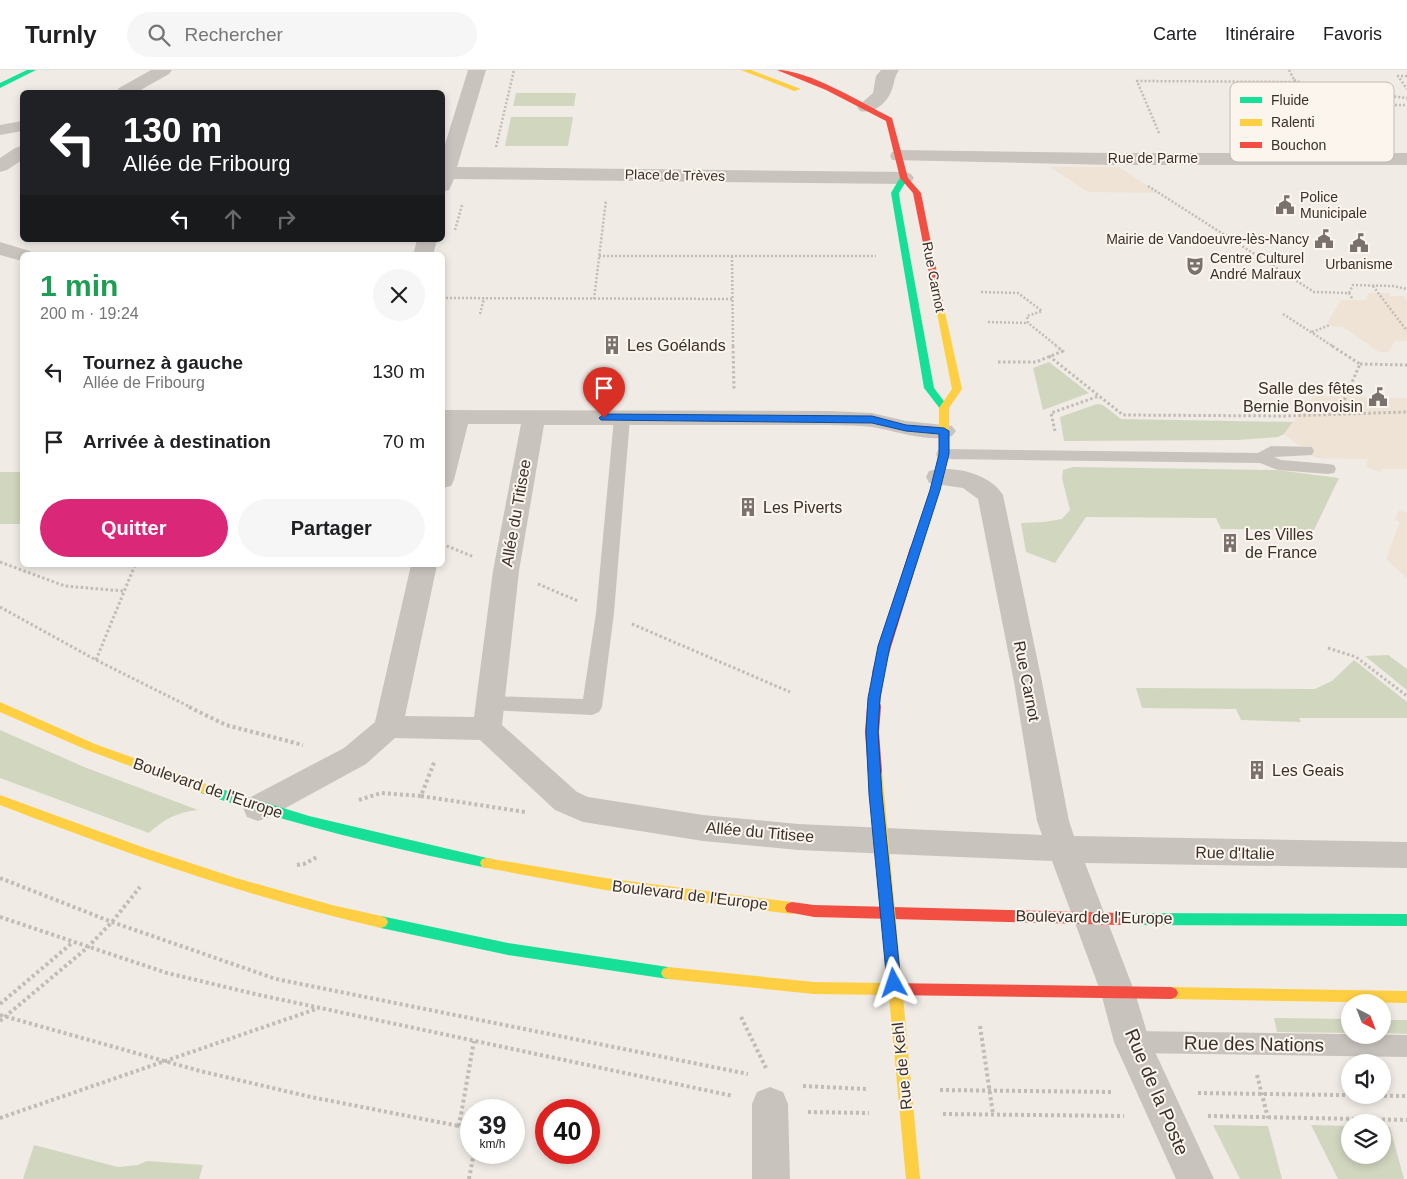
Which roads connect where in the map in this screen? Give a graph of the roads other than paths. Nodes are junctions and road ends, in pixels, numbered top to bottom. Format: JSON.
{"nodes":[{"id":1,"x":6,"y":70,"type":"edge"},
{"id":2,"x":34,"y":70,"type":"edge"},
{"id":3,"x":164,"y":70,"type":"edge"},
{"id":4,"x":477,"y":70,"type":"edge"},
{"id":5,"x":744,"y":70,"type":"edge"},
{"id":6,"x":780,"y":70,"type":"edge"},
{"id":7,"x":890,"y":70,"type":"edge"},
{"id":8,"x":0,"y":73,"type":"edge"},
{"id":9,"x":0,"y":86,"type":"edge"},
{"id":10,"x":129,"y":90,"type":"edge"},
{"id":11,"x":866,"y":107,"type":"junction"},
{"id":12,"x":20,"y":126,"type":"edge"},
{"id":13,"x":0,"y":130,"type":"edge"},
{"id":14,"x":20,"y":153,"type":"edge"},
{"id":15,"x":900,"y":156,"type":"junction"},
{"id":16,"x":1230,"y":158,"type":"edge"},
{"id":17,"x":1394,"y":159,"type":"edge"},
{"id":18,"x":1407,"y":159,"type":"edge"},
{"id":19,"x":0,"y":166,"type":"edge"},
{"id":20,"x":445,"y":176,"type":"edge"},
{"id":21,"x":904,"y":178,"type":"junction"},
{"id":22,"x":445,"y":179,"type":"edge"},
{"id":23,"x":0,"y":248,"type":"edge"},
{"id":24,"x":20,"y":254,"type":"edge"},
{"id":25,"x":944,"y":408,"type":"junction"},
{"id":26,"x":450,"y":417,"type":"edge"},
{"id":27,"x":534,"y":417,"type":"junction"},
{"id":28,"x":622,"y":418,"type":"junction"},
{"id":29,"x":1306,"y":451,"type":"dead end"},
{"id":30,"x":942,"y":454,"type":"junction"},
{"id":31,"x":445,"y":456,"type":"edge"},
{"id":32,"x":1262,"y":458,"type":"junction"},
{"id":33,"x":1328,"y":469,"type":"dead end"},
{"id":34,"x":424,"y":567,"type":"edge"},
{"id":35,"x":0,"y":707,"type":"edge"},
{"id":36,"x":488,"y":716,"type":"junction"},
{"id":37,"x":388,"y":727,"type":"junction"},
{"id":38,"x":0,"y":800,"type":"edge"},
{"id":39,"x":258,"y":808,"type":"junction"},
{"id":40,"x":1064,"y":850,"type":"junction"},
{"id":41,"x":1407,"y":854,"type":"edge"},
{"id":42,"x":1090,"y":919,"type":"junction"},
{"id":43,"x":1407,"y":920,"type":"edge"},
{"id":44,"x":1118,"y":994,"type":"junction"},
{"id":45,"x":1407,"y":997,"type":"edge"},
{"id":46,"x":1132,"y":1042,"type":"junction"},
{"id":47,"x":1407,"y":1046,"type":"edge"},
{"id":48,"x":771,"y":1092,"type":"road end"},
{"id":49,"x":771,"y":1179,"type":"edge"},
{"id":50,"x":913,"y":1179,"type":"edge"},
{"id":51,"x":1195,"y":1179,"type":"edge"}],
"edges":[{"from":1,"to":8,"type":"street"},
{"from":2,"to":9,"type":"street"},
{"from":3,"to":10,"type":"street"},
{"from":4,"to":20,"type":"street"},
{"from":5,"to":11,"type":"street","name":"Rue Carnot"},
{"from":6,"to":11,"type":"street","name":"Rue Carnot"},
{"from":7,"to":11,"type":"street"},
{"from":11,"to":15,"type":"street","name":"Rue Carnot"},
{"from":12,"to":13,"type":"street"},
{"from":14,"to":19,"type":"street"},
{"from":15,"to":16,"type":"street","name":"Rue de Parme"},
{"from":15,"to":21,"type":"street","name":"Rue Carnot"},
{"from":17,"to":18,"type":"street","name":"Rue de Parme"},
{"from":21,"to":22,"type":"street","name":"Place de Trèves"},
{"from":21,"to":25,"type":"street","name":"Rue Carnot"},
{"from":21,"to":25,"type":"street","name":"Rue Carnot"},
{"from":23,"to":24,"type":"street"},
{"from":25,"to":30,"type":"street","name":"Rue Carnot"},
{"from":26,"to":27,"type":"street"},
{"from":26,"to":31,"type":"street"},
{"from":27,"to":28,"type":"street"},
{"from":27,"to":36,"type":"street","name":"Allée du Titisee"},
{"from":28,"to":30,"type":"street"},
{"from":28,"to":36,"type":"lane"},
{"from":29,"to":32,"type":"lane"},
{"from":30,"to":32,"type":"lane"},
{"from":30,"to":40,"type":"street","name":"Rue Carnot"},
{"from":30,"to":50,"type":"street","name":"Rue de Kehl","bridge":true},
{"from":32,"to":33,"type":"lane"},
{"from":34,"to":37,"type":"street"},
{"from":35,"to":39,"type":"street","name":"Boulevard de l'Europe"},
{"from":36,"to":37,"type":"street"},
{"from":36,"to":40,"type":"street","name":"Allée du Titisee"},
{"from":37,"to":39,"type":"street"},
{"from":38,"to":44,"type":"street"},
{"from":39,"to":42,"type":"street","name":"Boulevard de l'Europe"},
{"from":40,"to":41,"type":"street","name":"Rue d'Italie"},
{"from":40,"to":42,"type":"street","name":"Rue Carnot"},
{"from":42,"to":43,"type":"street","name":"Boulevard de l'Europe"},
{"from":42,"to":44,"type":"street","name":"Rue de la Poste"},
{"from":44,"to":45,"type":"street"},
{"from":44,"to":46,"type":"street","name":"Rue de la Poste"},
{"from":46,"to":47,"type":"lane","name":"Rue des Nations"},
{"from":46,"to":51,"type":"street","name":"Rue de la Poste"},
{"from":48,"to":49,"type":"street"}]}
